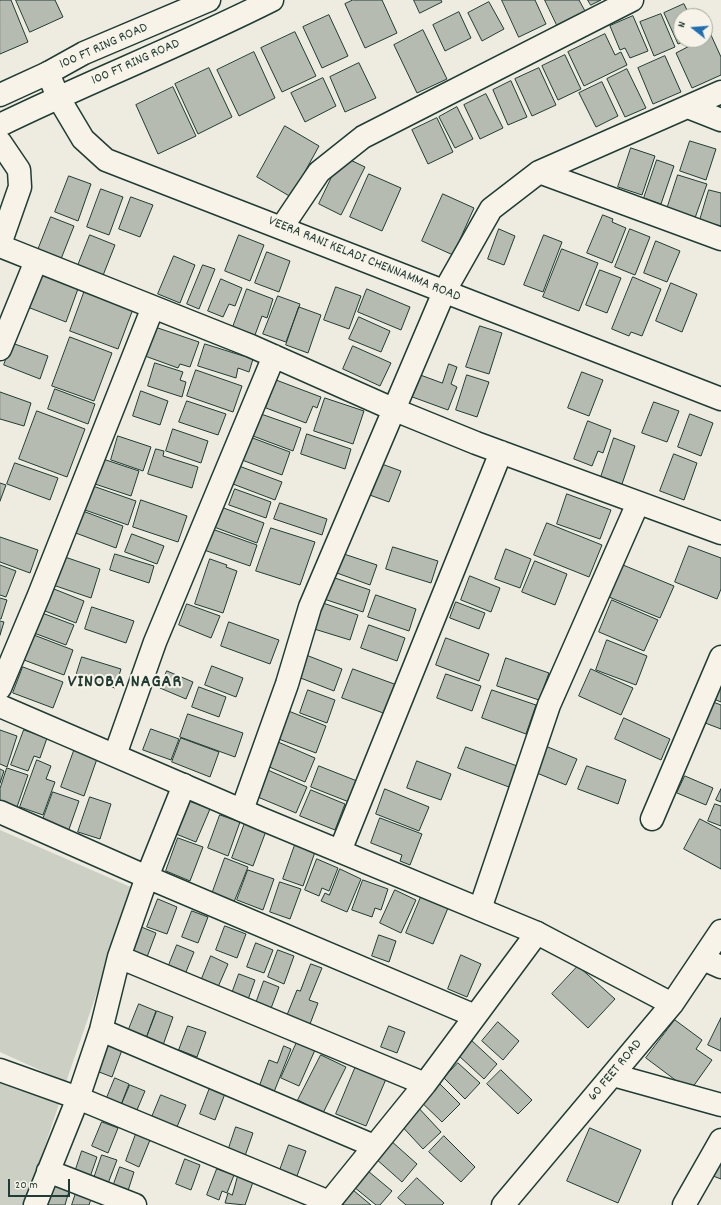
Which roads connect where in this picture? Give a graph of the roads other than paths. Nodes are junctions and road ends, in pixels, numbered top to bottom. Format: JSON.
{"nodes":[{"id":1,"x":209,"y":0,"type":"edge"},
{"id":2,"x":272,"y":0,"type":"edge"},
{"id":3,"x":632,"y":0,"type":"edge"},
{"id":4,"x":48,"y":73,"type":"junction"},
{"id":5,"x":721,"y":92,"type":"edge"},
{"id":6,"x":0,"y":95,"type":"edge"},
{"id":7,"x":58,"y":97,"type":"junction"},
{"id":8,"x":688,"y":107,"type":"junction"},
{"id":9,"x":721,"y":120,"type":"edge"},
{"id":10,"x":0,"y":125,"type":"edge"},
{"id":11,"x":0,"y":142,"type":"edge"},
{"id":12,"x":539,"y":172,"type":"junction"},
{"id":13,"x":282,"y":226,"type":"junction"},
{"id":14,"x":721,"y":239,"type":"edge"},
{"id":15,"x":0,"y":245,"type":"edge"},
{"id":16,"x":36,"y":261,"type":"junction"},
{"id":17,"x":444,"y":292,"type":"junction"},
{"id":18,"x":153,"y":307,"type":"junction"},
{"id":19,"x":0,"y":349,"type":"edge"},
{"id":20,"x":274,"y":356,"type":"junction"},
{"id":21,"x":721,"y":399,"type":"edge"},
{"id":22,"x":395,"y":410,"type":"junction"},
{"id":23,"x":501,"y":452,"type":"junction"},
{"id":24,"x":638,"y":503,"type":"junction"},
{"id":25,"x":721,"y":533,"type":"edge"},
{"id":26,"x":721,"y":657,"type":"edge"},
{"id":27,"x":0,"y":688,"type":"edge"},
{"id":28,"x":0,"y":706,"type":"edge"},
{"id":29,"x":115,"y":755,"type":"junction"},
{"id":30,"x":184,"y":785,"type":"junction"},
{"id":31,"x":242,"y":810,"type":"junction"},
{"id":32,"x":1,"y":814,"type":"edge"},
{"id":33,"x":652,"y":819,"type":"dead end"},
{"id":34,"x":340,"y":851,"type":"junction"},
{"id":35,"x":147,"y":878,"type":"junction"},
{"id":36,"x":480,"y":909,"type":"junction"},
{"id":37,"x":721,"y":931,"type":"edge"},
{"id":38,"x":537,"y":933,"type":"junction"},
{"id":39,"x":119,"y":957,"type":"junction"},
{"id":40,"x":712,"y":963,"type":"edge"},
{"id":41,"x":672,"y":1004,"type":"junction"},
{"id":42,"x":475,"y":1016,"type":"junction"},
{"id":43,"x":101,"y":1030,"type":"junction"},
{"id":44,"x":0,"y":1070,"type":"edge"},
{"id":45,"x":613,"y":1075,"type":"junction"},
{"id":46,"x":425,"y":1084,"type":"junction"},
{"id":47,"x":78,"y":1098,"type":"junction"},
{"id":48,"x":721,"y":1105,"type":"edge"},
{"id":49,"x":721,"y":1140,"type":"edge"},
{"id":50,"x":374,"y":1146,"type":"junction"},
{"id":51,"x":48,"y":1171,"type":"junction"},
{"id":52,"x":328,"y":1203,"type":"edge"},
{"id":53,"x":34,"y":1205,"type":"edge"},
{"id":54,"x":135,"y":1205,"type":"edge"},
{"id":55,"x":503,"y":1205,"type":"edge"},
{"id":56,"x":684,"y":1205,"type":"edge"}],
"edges":[{"from":1,"to":4,"type":"street","name":"100 FT RING ROAD"},
{"from":2,"to":7,"type":"street","name":"100 FT RING ROAD"},
{"from":3,"to":13,"type":"street"},
{"from":4,"to":6,"type":"street","name":"100 FT RING ROAD"},
{"from":4,"to":7,"type":"street","name":"VEERA RANI KELADI CHENNAMMA ROAD"},
{"from":5,"to":8,"type":"street"},
{"from":7,"to":10,"type":"street","name":"100 FT RING ROAD"},
{"from":7,"to":13,"type":"street","name":"VEERA RANI KELADI CHENNAMMA ROAD"},
{"from":8,"to":9,"type":"street"},
{"from":8,"to":12,"type":"street"},
{"from":11,"to":15,"type":"street"},
{"from":12,"to":14,"type":"street"},
{"from":12,"to":17,"type":"street"},
{"from":13,"to":17,"type":"street","name":"VEERA RANI KELADI CHENNAMMA ROAD"},
{"from":15,"to":16,"type":"street"},
{"from":16,"to":18,"type":"street"},
{"from":16,"to":19,"type":"street"},
{"from":17,"to":21,"type":"street","name":"VEERA RANI KELADI CHENNAMMA ROAD"},
{"from":17,"to":22,"type":"street"},
{"from":18,"to":20,"type":"street"},
{"from":18,"to":27,"type":"street"},
{"from":20,"to":22,"type":"street"},
{"from":20,"to":29,"type":"street"},
{"from":22,"to":23,"type":"street"},
{"from":22,"to":31,"type":"street"},
{"from":23,"to":24,"type":"street"},
{"from":23,"to":34,"type":"street"},
{"from":24,"to":25,"type":"street"},
{"from":24,"to":36,"type":"street"},
{"from":26,"to":33,"type":"street"},
{"from":28,"to":29,"type":"street"},
{"from":29,"to":30,"type":"street"},
{"from":30,"to":31,"type":"street"},
{"from":30,"to":35,"type":"street"},
{"from":31,"to":34,"type":"street"},
{"from":32,"to":35,"type":"street"},
{"from":34,"to":36,"type":"street"},
{"from":35,"to":39,"type":"street"},
{"from":35,"to":42,"type":"street"},
{"from":36,"to":38,"type":"street"},
{"from":37,"to":40,"type":"street","name":"60 FEET ROAD"},
{"from":38,"to":41,"type":"street"},
{"from":38,"to":42,"type":"street"},
{"from":39,"to":43,"type":"street"},
{"from":39,"to":46,"type":"street"},
{"from":40,"to":41,"type":"street","name":"60 FEET ROAD"},
{"from":41,"to":45,"type":"street","name":"60 FEET ROAD"},
{"from":42,"to":46,"type":"street"},
{"from":43,"to":47,"type":"street"},
{"from":43,"to":50,"type":"street"},
{"from":44,"to":47,"type":"street"},
{"from":45,"to":48,"type":"street"},
{"from":45,"to":55,"type":"street","name":"60 FEET ROAD"},
{"from":46,"to":50,"type":"street"},
{"from":47,"to":51,"type":"street"},
{"from":47,"to":52,"type":"street"},
{"from":49,"to":56,"type":"street"},
{"from":50,"to":52,"type":"street"},
{"from":51,"to":53,"type":"street"},
{"from":51,"to":54,"type":"street"}]}
